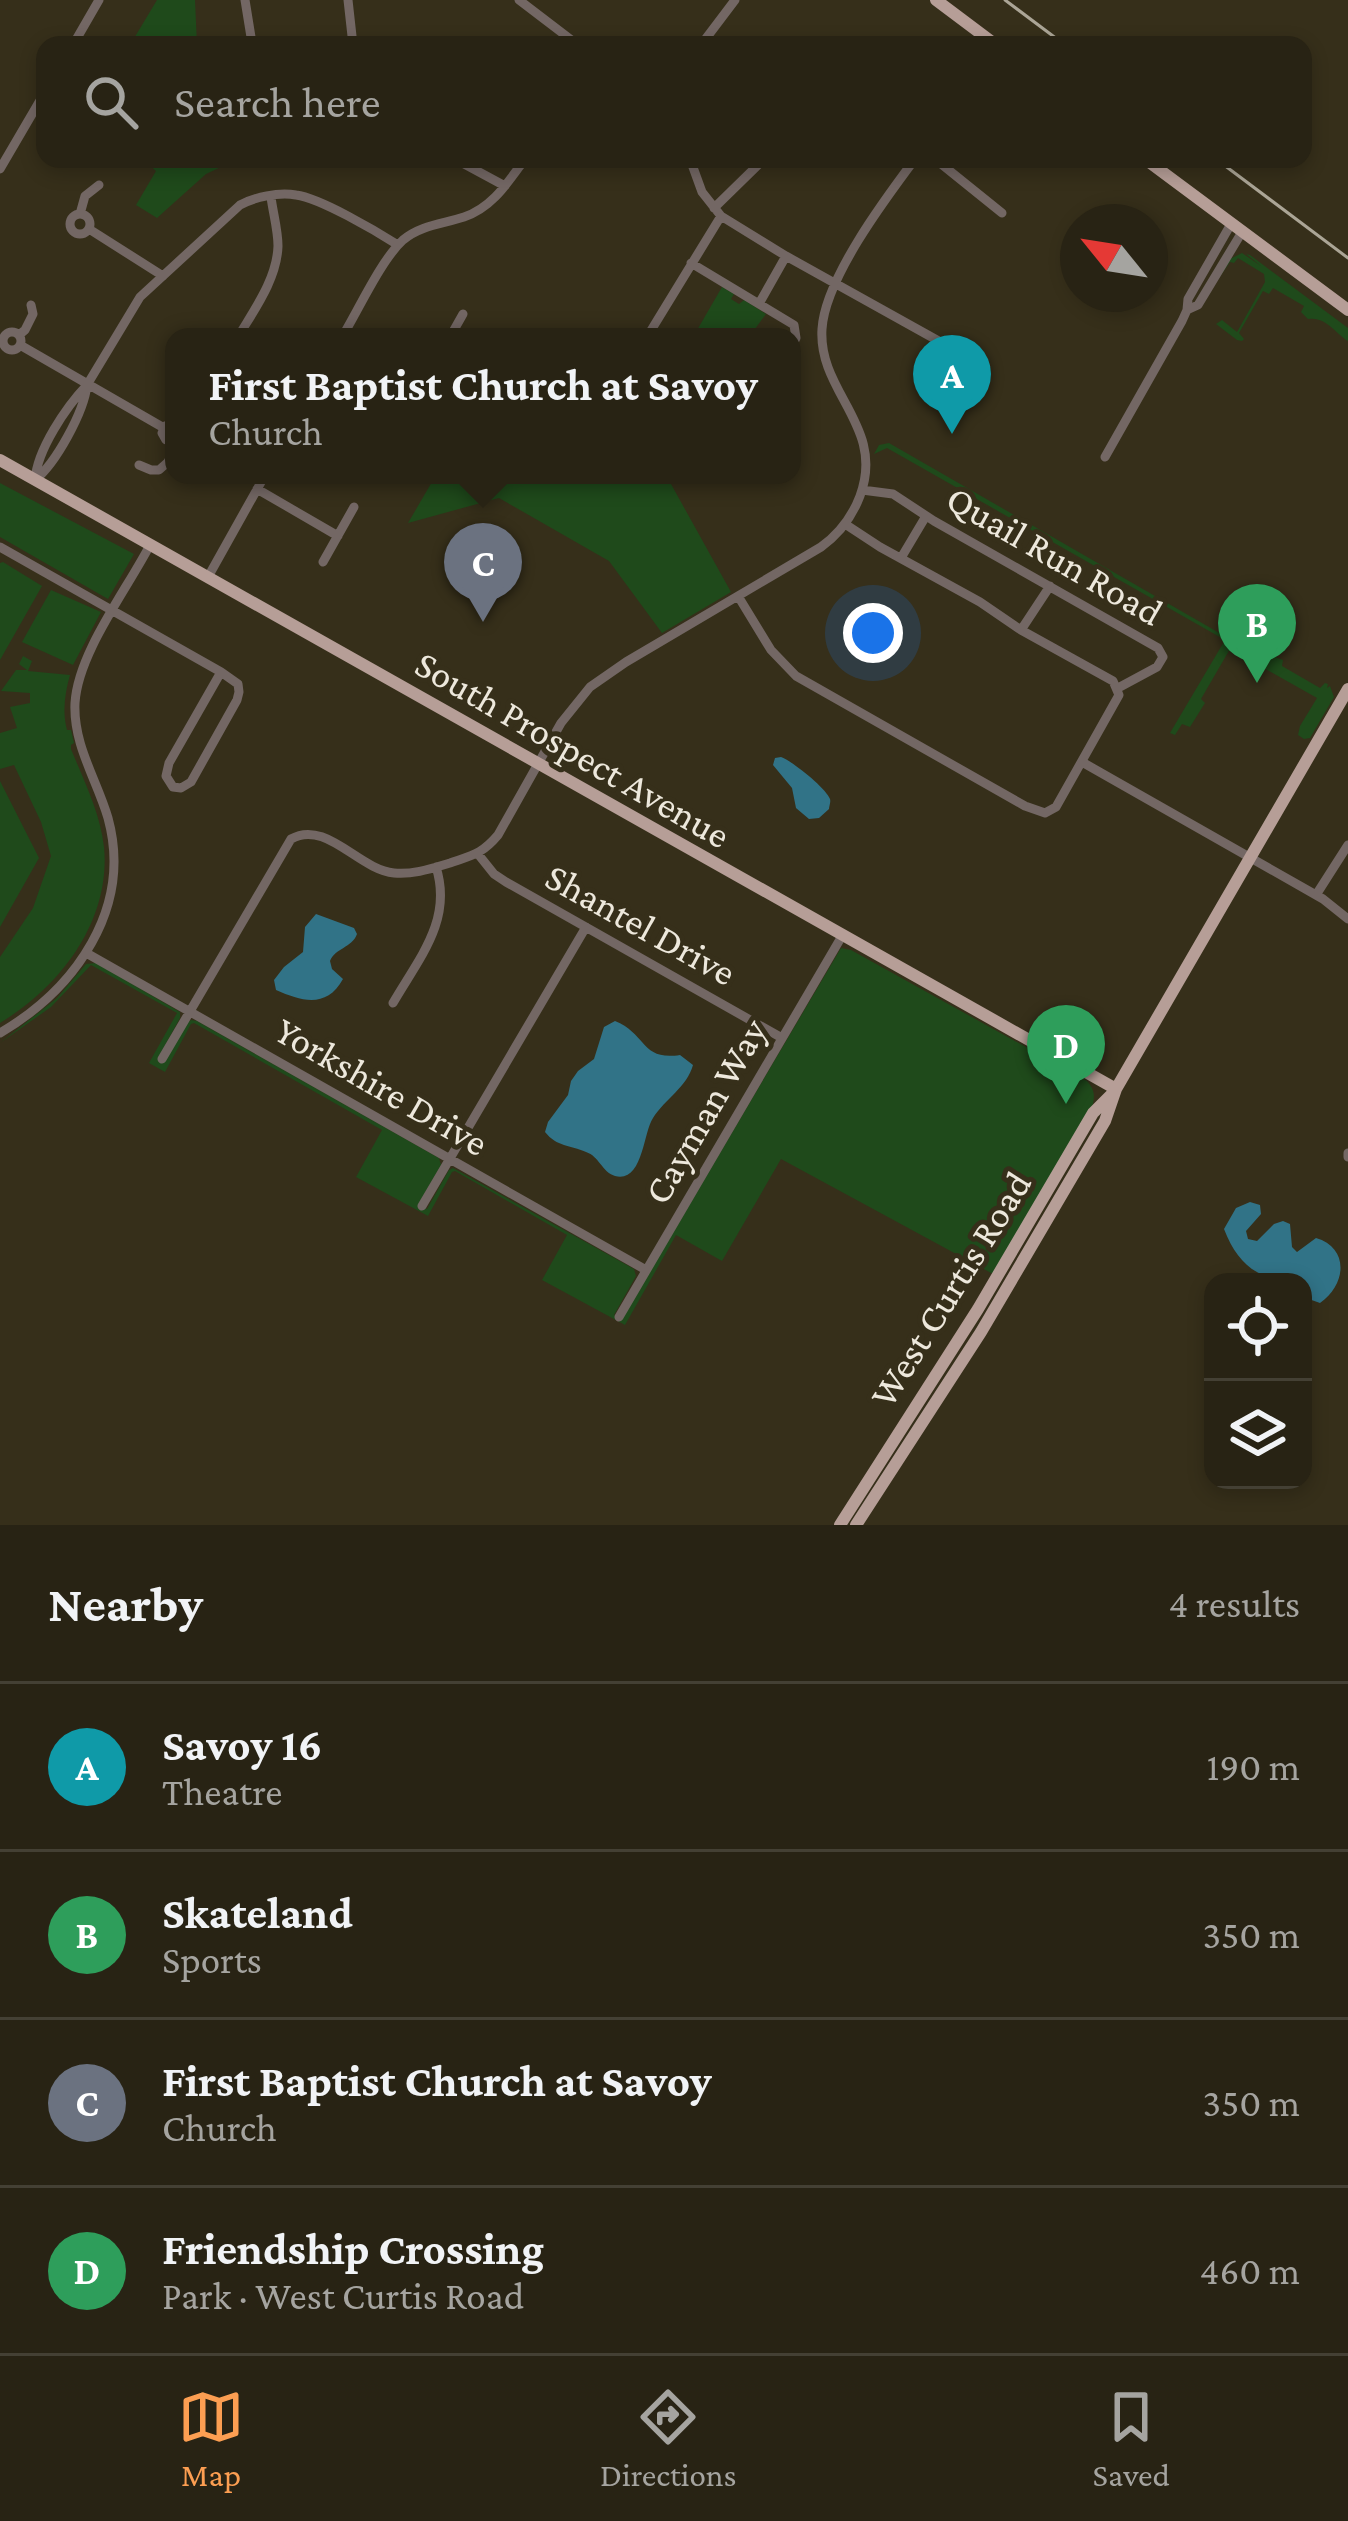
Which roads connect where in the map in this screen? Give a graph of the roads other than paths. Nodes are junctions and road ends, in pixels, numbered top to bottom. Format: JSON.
{"nodes":[{"id":1,"x":99,"y":0,"type":"edge"},
{"id":2,"x":245,"y":0,"type":"edge"},
{"id":3,"x":348,"y":0,"type":"edge"},
{"id":4,"x":519,"y":0,"type":"edge"},
{"id":5,"x":735,"y":0,"type":"edge"},
{"id":6,"x":936,"y":0,"type":"edge"},
{"id":7,"x":78,"y":36,"type":"edge"},
{"id":8,"x":250,"y":36,"type":"edge"},
{"id":9,"x":352,"y":36,"type":"edge"},
{"id":10,"x":566,"y":36,"type":"edge"},
{"id":11,"x":708,"y":36,"type":"edge"},
{"id":12,"x":984,"y":36,"type":"edge"},
{"id":13,"x":36,"y":107,"type":"edge"},
{"id":14,"x":472,"y":168,"type":"edge"},
{"id":15,"x":518,"y":168,"type":"edge"},
{"id":16,"x":693,"y":168,"type":"edge"},
{"id":17,"x":756,"y":168,"type":"edge"},
{"id":18,"x":909,"y":168,"type":"edge"},
{"id":19,"x":946,"y":168,"type":"edge"},
{"id":20,"x":1157,"y":168,"type":"edge"},
{"id":21,"x":0,"y":169,"type":"edge"},
{"id":22,"x":99,"y":185,"type":"dead end"},
{"id":23,"x":505,"y":186,"type":"junction"},
{"id":24,"x":271,"y":196,"type":"junction"},
{"id":25,"x":717,"y":212,"type":"junction"},
{"id":26,"x":1002,"y":213,"type":"dead end"},
{"id":27,"x":80,"y":214,"type":"junction"},
{"id":28,"x":1236,"y":228,"type":"junction"},
{"id":29,"x":89,"y":229,"type":"junction"},
{"id":30,"x":398,"y":245,"type":"junction"},
{"id":31,"x":786,"y":256,"type":"junction"},
{"id":32,"x":691,"y":263,"type":"junction"},
{"id":33,"x":164,"y":276,"type":"junction"},
{"id":34,"x":836,"y":284,"type":"junction"},
{"id":35,"x":760,"y":302,"type":"junction"},
{"id":36,"x":31,"y":304,"type":"dead end"},
{"id":37,"x":1348,"y":310,"type":"edge"},
{"id":38,"x":463,"y":314,"type":"dead end"},
{"id":39,"x":243,"y":328,"type":"edge"},
{"id":40,"x":347,"y":328,"type":"edge"},
{"id":41,"x":455,"y":328,"type":"edge"},
{"id":42,"x":652,"y":328,"type":"edge"},
{"id":43,"x":794,"y":328,"type":"edge"},
{"id":44,"x":20,"y":340,"type":"junction"},
{"id":45,"x":944,"y":344,"type":"dead end"},
{"id":46,"x":2,"y":347,"type":"edge"},
{"id":47,"x":87,"y":386,"type":"junction"},
{"id":48,"x":165,"y":424,"type":"edge"},
{"id":49,"x":55,"y":430,"type":"junction"},
{"id":50,"x":67,"y":435,"type":"junction"},
{"id":51,"x":1105,"y":457,"type":"dead end"},
{"id":52,"x":0,"y":460,"type":"edge"},
{"id":53,"x":139,"y":465,"type":"dead end"},
{"id":54,"x":165,"y":465,"type":"edge"},
{"id":55,"x":35,"y":480,"type":"junction"},
{"id":56,"x":260,"y":484,"type":"edge"},
{"id":57,"x":257,"y":489,"type":"junction"},
{"id":58,"x":862,"y":490,"type":"junction"},
{"id":59,"x":354,"y":507,"type":"dead end"},
{"id":60,"x":926,"y":516,"type":"junction"},
{"id":61,"x":845,"y":524,"type":"junction"},
{"id":62,"x":338,"y":536,"type":"junction"},
{"id":63,"x":150,"y":545,"type":"junction"},
{"id":64,"x":0,"y":548,"type":"edge"},
{"id":65,"x":901,"y":558,"type":"junction"},
{"id":66,"x":323,"y":562,"type":"dead end"},
{"id":67,"x":208,"y":577,"type":"junction"},
{"id":68,"x":1050,"y":586,"type":"junction"},
{"id":69,"x":738,"y":596,"type":"junction"},
{"id":70,"x":113,"y":611,"type":"junction"},
{"id":71,"x":1021,"y":630,"type":"junction"},
{"id":72,"x":221,"y":672,"type":"junction"},
{"id":73,"x":1118,"y":688,"type":"junction"},
{"id":74,"x":1348,"y":689,"type":"edge"},
{"id":75,"x":1082,"y":762,"type":"junction"},
{"id":76,"x":538,"y":764,"type":"junction"},
{"id":77,"x":1346,"y":849,"type":"edge"},
{"id":78,"x":478,"y":854,"type":"junction"},
{"id":79,"x":1252,"y":858,"type":"junction"},
{"id":80,"x":436,"y":867,"type":"junction"},
{"id":81,"x":1316,"y":895,"type":"junction"},
{"id":82,"x":1348,"y":920,"type":"edge"},
{"id":83,"x":586,"y":927,"type":"junction"},
{"id":84,"x":842,"y":936,"type":"junction"},
{"id":85,"x":88,"y":954,"type":"junction"},
{"id":86,"x":393,"y":1003,"type":"dead end"},
{"id":87,"x":190,"y":1011,"type":"junction"},
{"id":88,"x":0,"y":1034,"type":"edge"},
{"id":89,"x":782,"y":1038,"type":"junction"},
{"id":90,"x":162,"y":1059,"type":"dead end"},
{"id":91,"x":1116,"y":1089,"type":"junction"},
{"id":92,"x":450,"y":1160,"type":"junction"},
{"id":93,"x":422,"y":1206,"type":"dead end"},
{"id":94,"x":646,"y":1270,"type":"junction"},
{"id":95,"x":619,"y":1317,"type":"dead end"},
{"id":96,"x":840,"y":1525,"type":"edge"},
{"id":97,"x":856,"y":1525,"type":"edge"}],
"edges":[{"from":1,"to":7,"type":"street"},
{"from":2,"to":8,"type":"street"},
{"from":3,"to":9,"type":"street"},
{"from":4,"to":10,"type":"street"},
{"from":5,"to":11,"type":"street"},
{"from":6,"to":12,"type":"main road"},
{"from":13,"to":21,"type":"street"},
{"from":14,"to":23,"type":"street"},
{"from":15,"to":23,"type":"street"},
{"from":16,"to":25,"type":"street"},
{"from":17,"to":25,"type":"street"},
{"from":18,"to":34,"type":"street"},
{"from":19,"to":26,"type":"street"},
{"from":20,"to":28,"type":"main road"},
{"from":22,"to":27,"type":"street"},
{"from":23,"to":30,"type":"street"},
{"from":24,"to":30,"type":"street"},
{"from":24,"to":33,"type":"street"},
{"from":24,"to":39,"type":"street"},
{"from":25,"to":31,"type":"street"},
{"from":25,"to":32,"type":"street"},
{"from":27,"to":29,"type":"street"},
{"from":27,"to":29,"type":"street"},
{"from":28,"to":37,"type":"main road"},
{"from":28,"to":51,"type":"street"},
{"from":29,"to":33,"type":"street"},
{"from":30,"to":40,"type":"street"},
{"from":31,"to":34,"type":"street"},
{"from":31,"to":35,"type":"street"},
{"from":32,"to":35,"type":"street"},
{"from":32,"to":42,"type":"street"},
{"from":33,"to":47,"type":"street"},
{"from":34,"to":45,"type":"street"},
{"from":34,"to":58,"type":"street"},
{"from":35,"to":43,"type":"street"},
{"from":36,"to":44,"type":"street"},
{"from":38,"to":41,"type":"street"},
{"from":44,"to":46,"type":"street"},
{"from":44,"to":47,"type":"street"},
{"from":47,"to":48,"type":"street"},
{"from":47,"to":49,"type":"street"},
{"from":47,"to":50,"type":"street"},
{"from":49,"to":50,"type":"street"},
{"from":49,"to":55,"type":"street"},
{"from":50,"to":55,"type":"street"},
{"from":52,"to":55,"type":"main road","name":"South Prospect Avenue"},
{"from":53,"to":54,"type":"street"},
{"from":55,"to":63,"type":"main road","name":"South Prospect Avenue"},
{"from":56,"to":57,"type":"street"},
{"from":57,"to":62,"type":"street"},
{"from":57,"to":67,"type":"street"},
{"from":58,"to":60,"type":"street","name":"Quail Run Road"},
{"from":58,"to":61,"type":"street"},
{"from":59,"to":62,"type":"street"},
{"from":60,"to":65,"type":"street"},
{"from":60,"to":68,"type":"street","name":"Quail Run Road"},
{"from":61,"to":65,"type":"street"},
{"from":61,"to":69,"type":"street"},
{"from":62,"to":66,"type":"street"},
{"from":63,"to":67,"type":"main road","name":"South Prospect Avenue"},
{"from":63,"to":70,"type":"street"},
{"from":64,"to":70,"type":"street"},
{"from":65,"to":71,"type":"street"},
{"from":67,"to":76,"type":"main road","name":"South Prospect Avenue"},
{"from":68,"to":71,"type":"street"},
{"from":68,"to":73,"type":"street","name":"Quail Run Road"},
{"from":69,"to":75,"type":"street"},
{"from":69,"to":76,"type":"street"},
{"from":70,"to":72,"type":"street"},
{"from":70,"to":85,"type":"street"},
{"from":71,"to":73,"type":"street"},
{"from":72,"to":72,"type":"street"},
{"from":73,"to":75,"type":"street"},
{"from":74,"to":79,"type":"main road","name":"West Curtis Road"},
{"from":75,"to":79,"type":"street"},
{"from":76,"to":78,"type":"street"},
{"from":76,"to":84,"type":"main road","name":"South Prospect Avenue"},
{"from":77,"to":81,"type":"street"},
{"from":78,"to":80,"type":"street"},
{"from":78,"to":83,"type":"street","name":"Shantel Drive"},
{"from":79,"to":81,"type":"street"},
{"from":79,"to":91,"type":"main road","name":"West Curtis Road"},
{"from":80,"to":86,"type":"street"},
{"from":80,"to":87,"type":"street"},
{"from":81,"to":82,"type":"street"},
{"from":83,"to":89,"type":"street","name":"Shantel Drive"},
{"from":83,"to":92,"type":"street"},
{"from":84,"to":89,"type":"street","name":"Cayman Way"},
{"from":84,"to":91,"type":"main road","name":"South Prospect Avenue"},
{"from":85,"to":87,"type":"street","name":"Yorkshire Drive"},
{"from":85,"to":88,"type":"street"},
{"from":87,"to":90,"type":"street"},
{"from":87,"to":92,"type":"street","name":"Yorkshire Drive"},
{"from":89,"to":94,"type":"street","name":"Cayman Way"},
{"from":91,"to":96,"type":"main road","name":"West Curtis Road"},
{"from":91,"to":97,"type":"main road","name":"West Curtis Road"},
{"from":92,"to":93,"type":"street"},
{"from":92,"to":94,"type":"street","name":"Yorkshire Drive"},
{"from":94,"to":95,"type":"street","name":"Cayman Way"}]}
